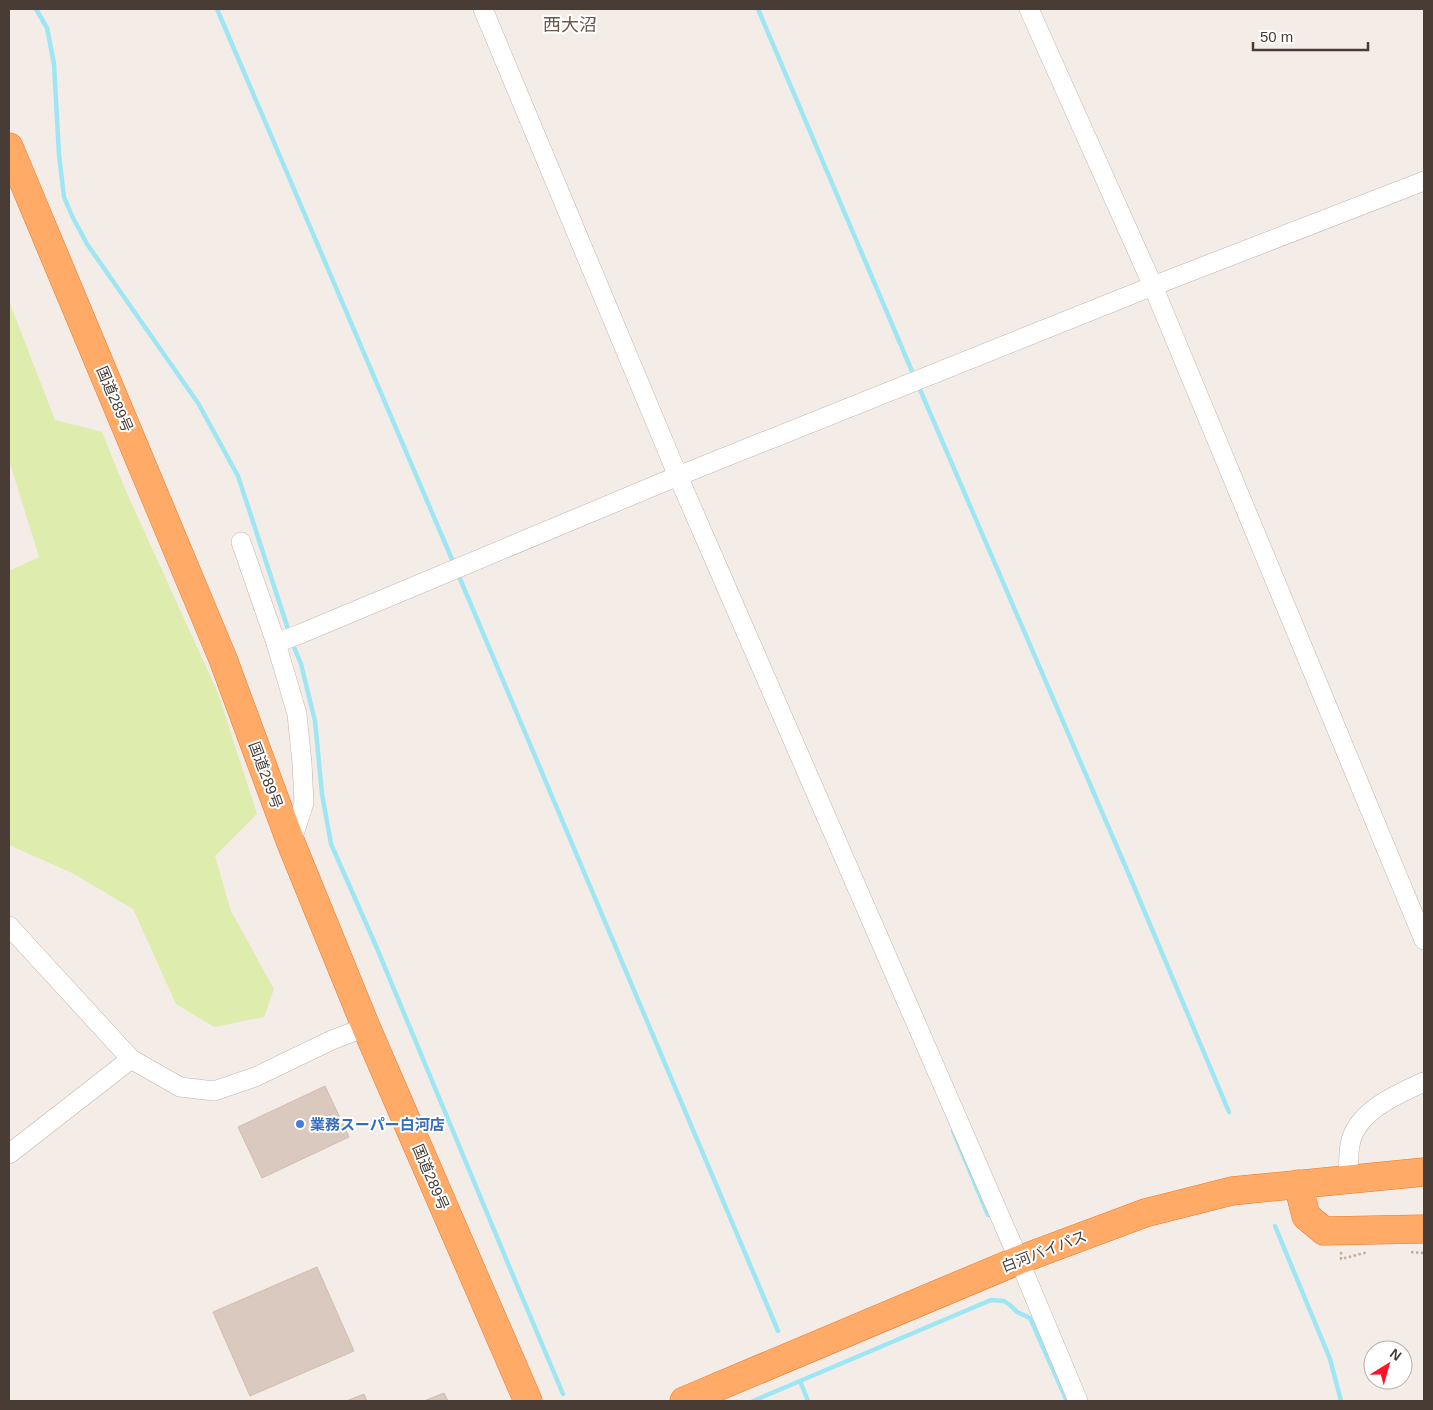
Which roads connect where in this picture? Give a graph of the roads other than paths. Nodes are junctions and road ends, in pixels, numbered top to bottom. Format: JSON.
{"nodes":[{"id":1,"x":483,"y":9,"type":"edge"},
{"id":2,"x":1029,"y":9,"type":"edge"},
{"id":3,"x":9,"y":147,"type":"edge"},
{"id":4,"x":1424,"y":180,"type":"edge"},
{"id":5,"x":1153,"y":286,"type":"junction"},
{"id":6,"x":678,"y":476,"type":"junction"},
{"id":7,"x":240,"y":542,"type":"dead end"},
{"id":8,"x":276,"y":643,"type":"junction"},
{"id":9,"x":291,"y":843,"type":"junction"},
{"id":10,"x":9,"y":926,"type":"edge"},
{"id":11,"x":1424,"y":940,"type":"edge"},
{"id":12,"x":366,"y":1027,"type":"junction"},
{"id":13,"x":131,"y":1059,"type":"junction"},
{"id":14,"x":1424,"y":1082,"type":"edge"},
{"id":15,"x":9,"y":1154,"type":"edge"},
{"id":16,"x":1424,"y":1172,"type":"edge"},
{"id":17,"x":1348,"y":1180,"type":"junction"},
{"id":18,"x":1298,"y":1184,"type":"junction"},
{"id":19,"x":1424,"y":1229,"type":"edge"},
{"id":20,"x":1019,"y":1260,"type":"junction"},
{"id":21,"x":528,"y":1401,"type":"edge"},
{"id":22,"x":684,"y":1401,"type":"edge"},
{"id":23,"x":1078,"y":1401,"type":"edge"}],
"edges":[{"from":1,"to":6,"type":"street"},
{"from":2,"to":5,"type":"street"},
{"from":3,"to":9,"type":"highway","name":"国道289号"},
{"from":4,"to":5,"type":"street"},
{"from":5,"to":6,"type":"street"},
{"from":5,"to":11,"type":"street"},
{"from":6,"to":8,"type":"street"},
{"from":6,"to":20,"type":"street"},
{"from":7,"to":8,"type":"street"},
{"from":8,"to":9,"type":"street"},
{"from":9,"to":12,"type":"highway","name":"国道289号"},
{"from":10,"to":13,"type":"street"},
{"from":12,"to":13,"type":"street"},
{"from":12,"to":21,"type":"highway","name":"国道289号"},
{"from":13,"to":15,"type":"street"},
{"from":14,"to":17,"type":"street"},
{"from":16,"to":17,"type":"highway","name":"白河バイパス"},
{"from":17,"to":18,"type":"highway","name":"白河バイパス"},
{"from":18,"to":19,"type":"highway"},
{"from":18,"to":20,"type":"highway","name":"白河バイパス"},
{"from":20,"to":22,"type":"highway","name":"白河バイパス"},
{"from":20,"to":23,"type":"street"}]}
